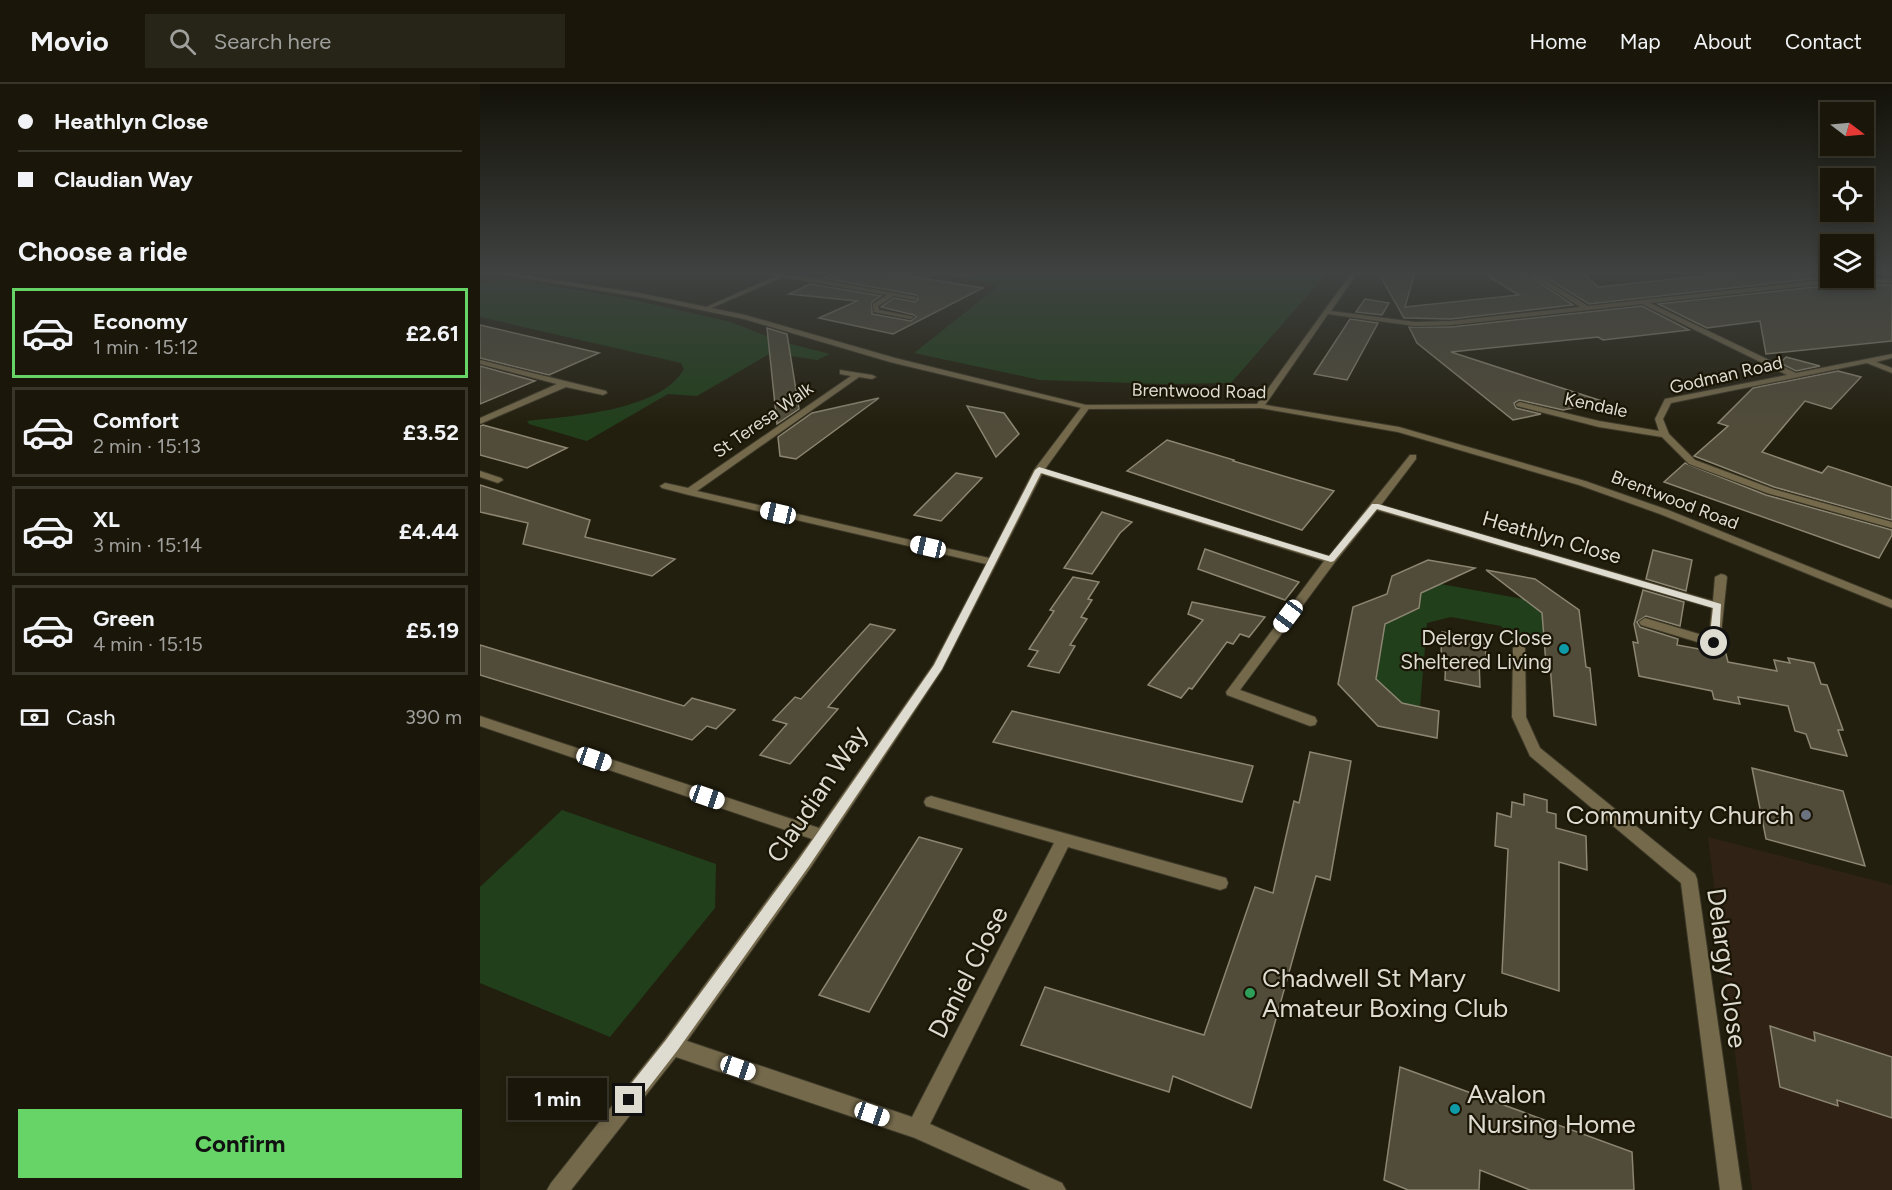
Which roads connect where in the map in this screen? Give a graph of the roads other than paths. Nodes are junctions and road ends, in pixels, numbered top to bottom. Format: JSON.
{"nodes":[{"id":1,"x":768,"y":324,"type":"edge"},
{"id":2,"x":1319,"y":324,"type":"edge"},
{"id":3,"x":1688,"y":324,"type":"edge"},
{"id":4,"x":1892,"y":356,"type":"edge"},
{"id":5,"x":1867,"y":360,"type":"junction"},
{"id":6,"x":480,"y":362,"type":"edge"},
{"id":7,"x":1892,"y":371,"type":"edge"},
{"id":8,"x":843,"y":372,"type":"dead end"},
{"id":9,"x":856,"y":376,"type":"junction"},
{"id":10,"x":1796,"y":376,"type":"junction"},
{"id":11,"x":872,"y":377,"type":"dead end"},
{"id":12,"x":565,"y":384,"type":"junction"},
{"id":13,"x":603,"y":393,"type":"dead end"},
{"id":14,"x":1520,"y":404,"type":"dead end"},
{"id":15,"x":1260,"y":406,"type":"junction"},
{"id":16,"x":1086,"y":407,"type":"junction"},
{"id":17,"x":480,"y":421,"type":"edge"},
{"id":18,"x":1665,"y":435,"type":"junction"},
{"id":19,"x":1413,"y":457,"type":"dead end"},
{"id":20,"x":1039,"y":470,"type":"junction"},
{"id":21,"x":480,"y":474,"type":"edge"},
{"id":22,"x":498,"y":480,"type":"dead end"},
{"id":23,"x":665,"y":486,"type":"dead end"},
{"id":24,"x":689,"y":492,"type":"junction"},
{"id":25,"x":1375,"y":506,"type":"junction"},
{"id":26,"x":1892,"y":525,"type":"edge"},
{"id":27,"x":1331,"y":560,"type":"junction"},
{"id":28,"x":992,"y":562,"type":"junction"},
{"id":29,"x":1721,"y":577,"type":"dead end"},
{"id":30,"x":1892,"y":604,"type":"edge"},
{"id":31,"x":1718,"y":606,"type":"junction"},
{"id":32,"x":1645,"y":622,"type":"dead end"},
{"id":33,"x":1519,"y":648,"type":"dead end"},
{"id":34,"x":480,"y":721,"type":"edge"},
{"id":35,"x":1310,"y":721,"type":"dead end"},
{"id":36,"x":930,"y":801,"type":"dead end"},
{"id":37,"x":820,"y":836,"type":"junction"},
{"id":38,"x":1064,"y":839,"type":"junction"},
{"id":39,"x":1220,"y":883,"type":"dead end"},
{"id":40,"x":672,"y":1046,"type":"junction"},
{"id":41,"x":917,"y":1129,"type":"junction"},
{"id":42,"x":558,"y":1190,"type":"edge"},
{"id":43,"x":1055,"y":1190,"type":"edge"},
{"id":44,"x":1731,"y":1190,"type":"edge"}],
"edges":[{"from":1,"to":16,"type":"street","name":"Brentwood Road"},
{"from":2,"to":15,"type":"street"},
{"from":3,"to":10,"type":"street"},
{"from":4,"to":5,"type":"street","name":"Godman Road"},
{"from":5,"to":7,"type":"street"},
{"from":5,"to":10,"type":"street","name":"Godman Road"},
{"from":6,"to":12,"type":"street"},
{"from":8,"to":9,"type":"street"},
{"from":9,"to":11,"type":"street"},
{"from":9,"to":24,"type":"street","name":"St Teresa Walk"},
{"from":10,"to":18,"type":"street","name":"Godman Road"},
{"from":12,"to":13,"type":"street"},
{"from":12,"to":17,"type":"street"},
{"from":14,"to":18,"type":"street","name":"Kendale"},
{"from":15,"to":16,"type":"street","name":"Brentwood Road"},
{"from":15,"to":30,"type":"street","name":"Brentwood Road"},
{"from":16,"to":20,"type":"street","name":"Claudian Way"},
{"from":18,"to":26,"type":"street"},
{"from":19,"to":25,"type":"street"},
{"from":20,"to":27,"type":"street"},
{"from":20,"to":28,"type":"street","name":"Claudian Way"},
{"from":21,"to":22,"type":"street"},
{"from":23,"to":24,"type":"street"},
{"from":24,"to":28,"type":"street"},
{"from":25,"to":27,"type":"street"},
{"from":25,"to":31,"type":"street","name":"Heathlyn Close"},
{"from":27,"to":35,"type":"street"},
{"from":28,"to":37,"type":"street","name":"Claudian Way"},
{"from":29,"to":31,"type":"street"},
{"from":31,"to":32,"type":"street"},
{"from":33,"to":44,"type":"street","name":"Delargy Close"},
{"from":34,"to":37,"type":"street"},
{"from":36,"to":38,"type":"street"},
{"from":37,"to":40,"type":"street","name":"Claudian Way"},
{"from":38,"to":39,"type":"street"},
{"from":38,"to":41,"type":"street","name":"Daniel Close"},
{"from":40,"to":41,"type":"street"},
{"from":40,"to":42,"type":"street","name":"Claudian Way"},
{"from":41,"to":43,"type":"street"}]}
